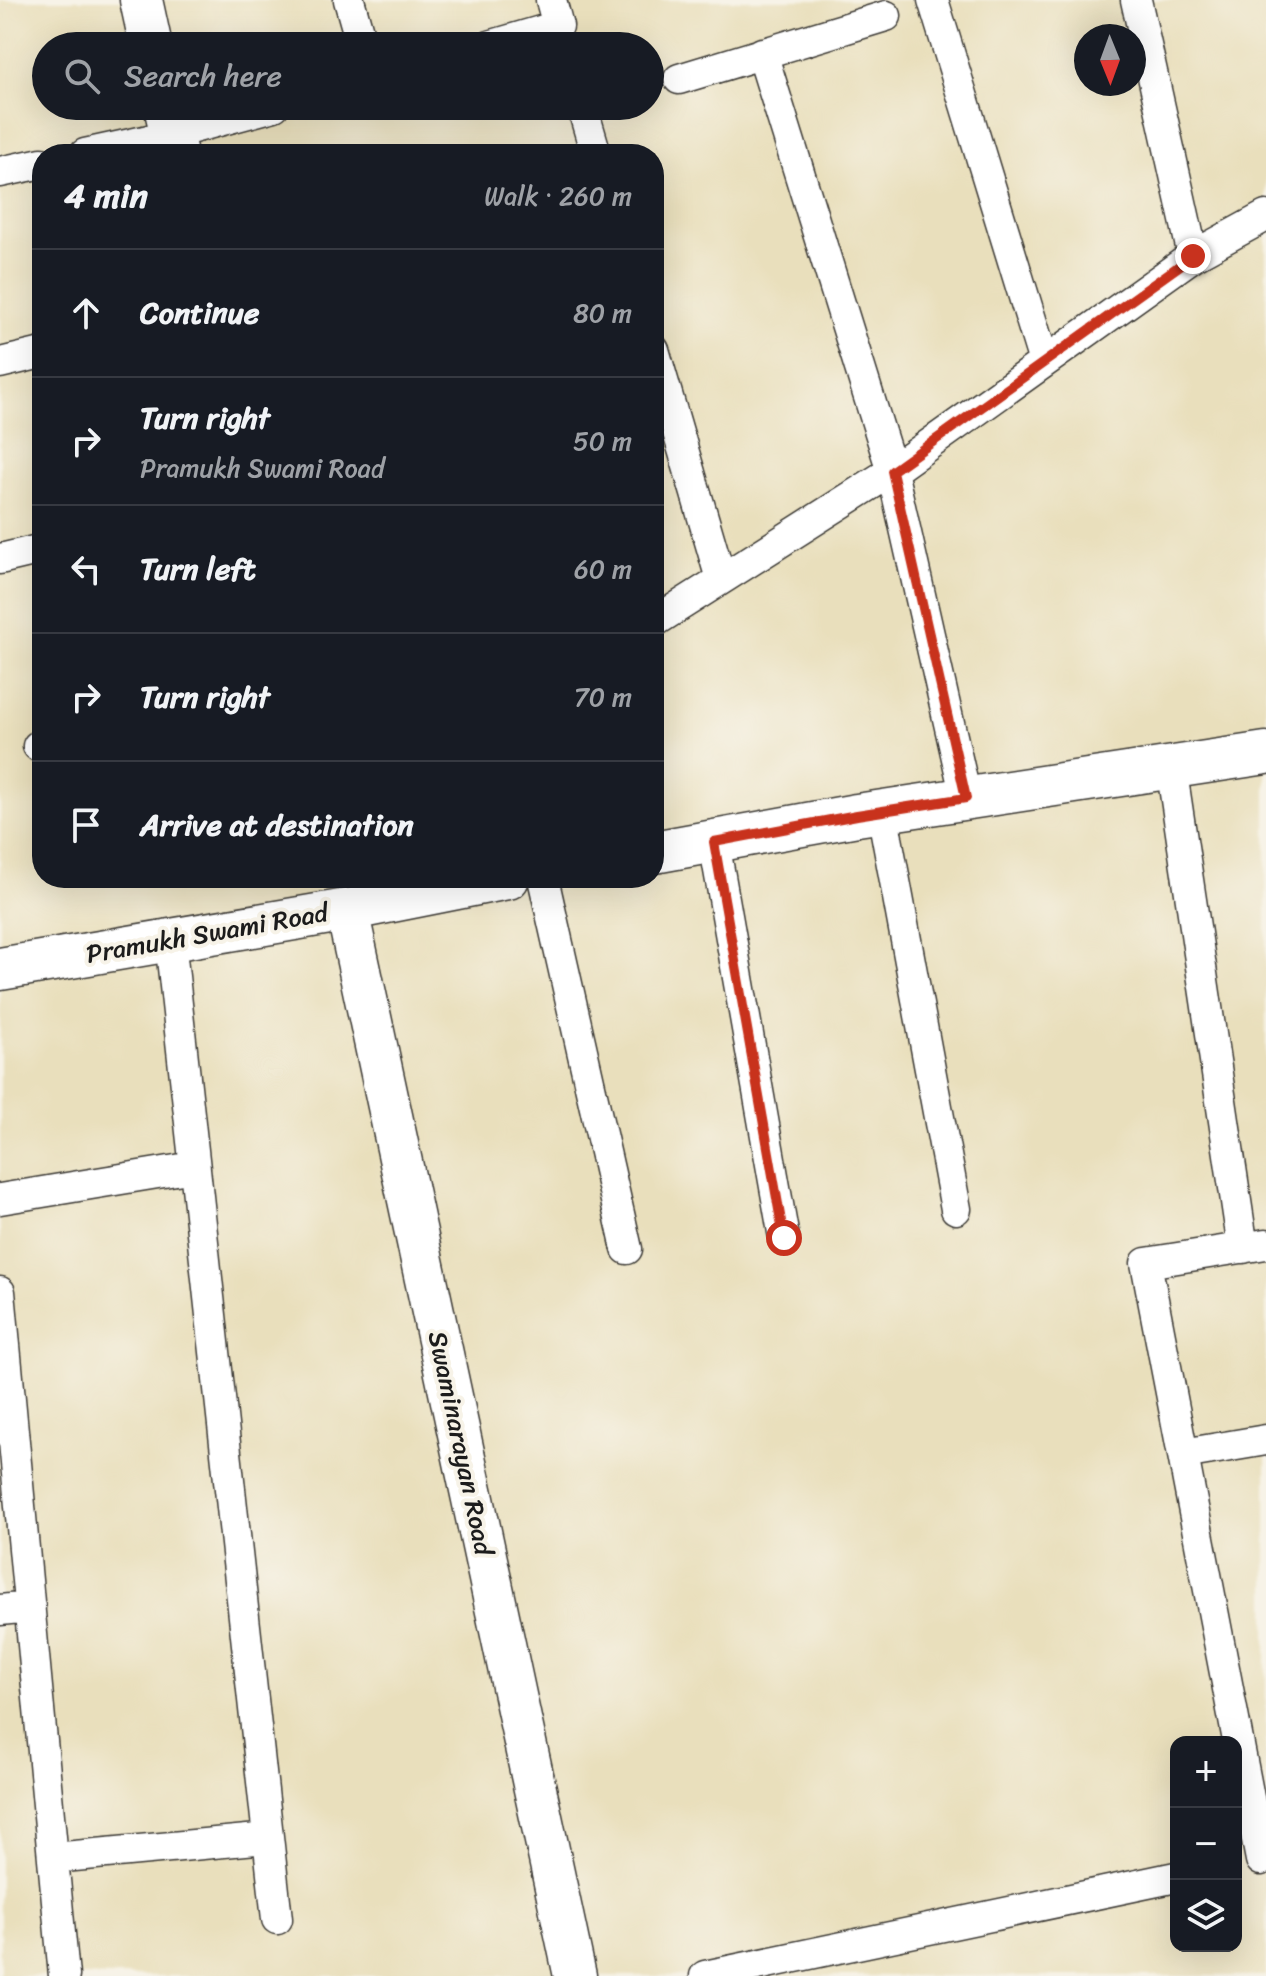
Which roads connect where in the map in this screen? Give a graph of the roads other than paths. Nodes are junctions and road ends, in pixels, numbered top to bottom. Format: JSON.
{"nodes":[{"id":1,"x":115,"y":0,"type":"edge"},
{"id":2,"x":141,"y":0,"type":"edge"},
{"id":3,"x":349,"y":0,"type":"edge"},
{"id":4,"x":933,"y":0,"type":"edge"},
{"id":5,"x":1136,"y":0,"type":"edge"},
{"id":6,"x":886,"y":16,"type":"dead end"},
{"id":7,"x":558,"y":24,"type":"edge"},
{"id":8,"x":121,"y":32,"type":"edge"},
{"id":9,"x":148,"y":32,"type":"edge"},
{"id":10,"x":358,"y":32,"type":"edge"},
{"id":11,"x":533,"y":32,"type":"edge"},
{"id":12,"x":762,"y":53,"type":"junction"},
{"id":13,"x":679,"y":79,"type":"dead end"},
{"id":14,"x":211,"y":120,"type":"edge"},
{"id":15,"x":586,"y":120,"type":"edge"},
{"id":16,"x":157,"y":132,"type":"edge"},
{"id":17,"x":118,"y":144,"type":"edge"},
{"id":18,"x":593,"y":144,"type":"edge"},
{"id":19,"x":32,"y":165,"type":"edge"},
{"id":20,"x":0,"y":172,"type":"edge"},
{"id":21,"x":1266,"y":216,"type":"edge"},
{"id":22,"x":1193,"y":256,"type":"junction"},
{"id":23,"x":32,"y":355,"type":"edge"},
{"id":24,"x":1044,"y":362,"type":"junction"},
{"id":25,"x":0,"y":363,"type":"edge"},
{"id":26,"x":664,"y":406,"type":"edge"},
{"id":27,"x":892,"y":471,"type":"junction"},
{"id":28,"x":32,"y":551,"type":"edge"},
{"id":29,"x":0,"y":559,"type":"edge"},
{"id":30,"x":721,"y":579,"type":"junction"},
{"id":31,"x":664,"y":616,"type":"edge"},
{"id":32,"x":1266,"y":737,"type":"edge"},
{"id":33,"x":1266,"y":753,"type":"edge"},
{"id":34,"x":1171,"y":766,"type":"junction"},
{"id":35,"x":964,"y":789,"type":"junction"},
{"id":36,"x":882,"y":811,"type":"junction"},
{"id":37,"x":664,"y":827,"type":"edge"},
{"id":38,"x":714,"y":842,"type":"junction"},
{"id":39,"x":664,"y":850,"type":"edge"},
{"id":40,"x":367,"y":888,"type":"edge"},
{"id":41,"x":412,"y":888,"type":"edge"},
{"id":42,"x":545,"y":888,"type":"edge"},
{"id":43,"x":344,"y":895,"type":"edge"},
{"id":44,"x":170,"y":940,"type":"junction"},
{"id":45,"x":0,"y":945,"type":"edge"},
{"id":46,"x":0,"y":969,"type":"edge"},
{"id":47,"x":194,"y":1167,"type":"junction"},
{"id":48,"x":0,"y":1199,"type":"edge"},
{"id":49,"x":956,"y":1209,"type":"dead end"},
{"id":50,"x":784,"y":1238,"type":"dead end"},
{"id":51,"x":1255,"y":1246,"type":"edge"},
{"id":52,"x":627,"y":1249,"type":"dead end"},
{"id":53,"x":0,"y":1292,"type":"edge"},
{"id":54,"x":1266,"y":1440,"type":"edge"},
{"id":55,"x":1183,"y":1454,"type":"junction"},
{"id":56,"x":15,"y":1609,"type":"edge"},
{"id":57,"x":268,"y":1838,"type":"junction"},
{"id":58,"x":53,"y":1858,"type":"junction"},
{"id":59,"x":1254,"y":1861,"type":"edge"},
{"id":60,"x":1170,"y":1878,"type":"edge"},
{"id":61,"x":277,"y":1919,"type":"dead end"},
{"id":62,"x":64,"y":1976,"type":"edge"},
{"id":63,"x":575,"y":1976,"type":"edge"},
{"id":64,"x":705,"y":1976,"type":"edge"}],
"edges":[{"from":1,"to":8,"type":"main road"},
{"from":2,"to":9,"type":"main road"},
{"from":3,"to":10,"type":"street"},
{"from":4,"to":24,"type":"street"},
{"from":5,"to":22,"type":"street"},
{"from":6,"to":12,"type":"street"},
{"from":7,"to":11,"type":"street"},
{"from":12,"to":13,"type":"street"},
{"from":12,"to":27,"type":"street"},
{"from":14,"to":16,"type":"street"},
{"from":15,"to":18,"type":"street"},
{"from":16,"to":17,"type":"street"},
{"from":19,"to":20,"type":"street"},
{"from":21,"to":22,"type":"street"},
{"from":22,"to":24,"type":"street"},
{"from":23,"to":25,"type":"street"},
{"from":24,"to":27,"type":"street"},
{"from":26,"to":30,"type":"street"},
{"from":27,"to":30,"type":"street"},
{"from":27,"to":35,"type":"street"},
{"from":28,"to":29,"type":"street"},
{"from":30,"to":31,"type":"street"},
{"from":32,"to":35,"type":"main road"},
{"from":33,"to":34,"type":"main road"},
{"from":34,"to":35,"type":"main road"},
{"from":34,"to":51,"type":"street"},
{"from":35,"to":36,"type":"main road"},
{"from":35,"to":37,"type":"main road"},
{"from":36,"to":38,"type":"main road"},
{"from":36,"to":49,"type":"street"},
{"from":38,"to":39,"type":"main road"},
{"from":38,"to":50,"type":"street"},
{"from":40,"to":43,"type":"main road","name":"Pramukh Swami Road"},
{"from":41,"to":43,"type":"main road","name":"Pramukh Swami Road"},
{"from":42,"to":52,"type":"street"},
{"from":43,"to":44,"type":"main road","name":"Pramukh Swami Road"},
{"from":43,"to":45,"type":"main road","name":"Pramukh Swami Road"},
{"from":43,"to":63,"type":"main road","name":"Swaminarayan Road"},
{"from":44,"to":46,"type":"main road","name":"Pramukh Swami Road"},
{"from":44,"to":47,"type":"street"},
{"from":47,"to":48,"type":"street"},
{"from":47,"to":57,"type":"street"},
{"from":51,"to":55,"type":"street"},
{"from":53,"to":56,"type":"street"},
{"from":54,"to":55,"type":"street"},
{"from":55,"to":59,"type":"street"},
{"from":56,"to":58,"type":"street"},
{"from":57,"to":58,"type":"street"},
{"from":57,"to":61,"type":"street"},
{"from":58,"to":62,"type":"street"},
{"from":60,"to":64,"type":"street"}]}
